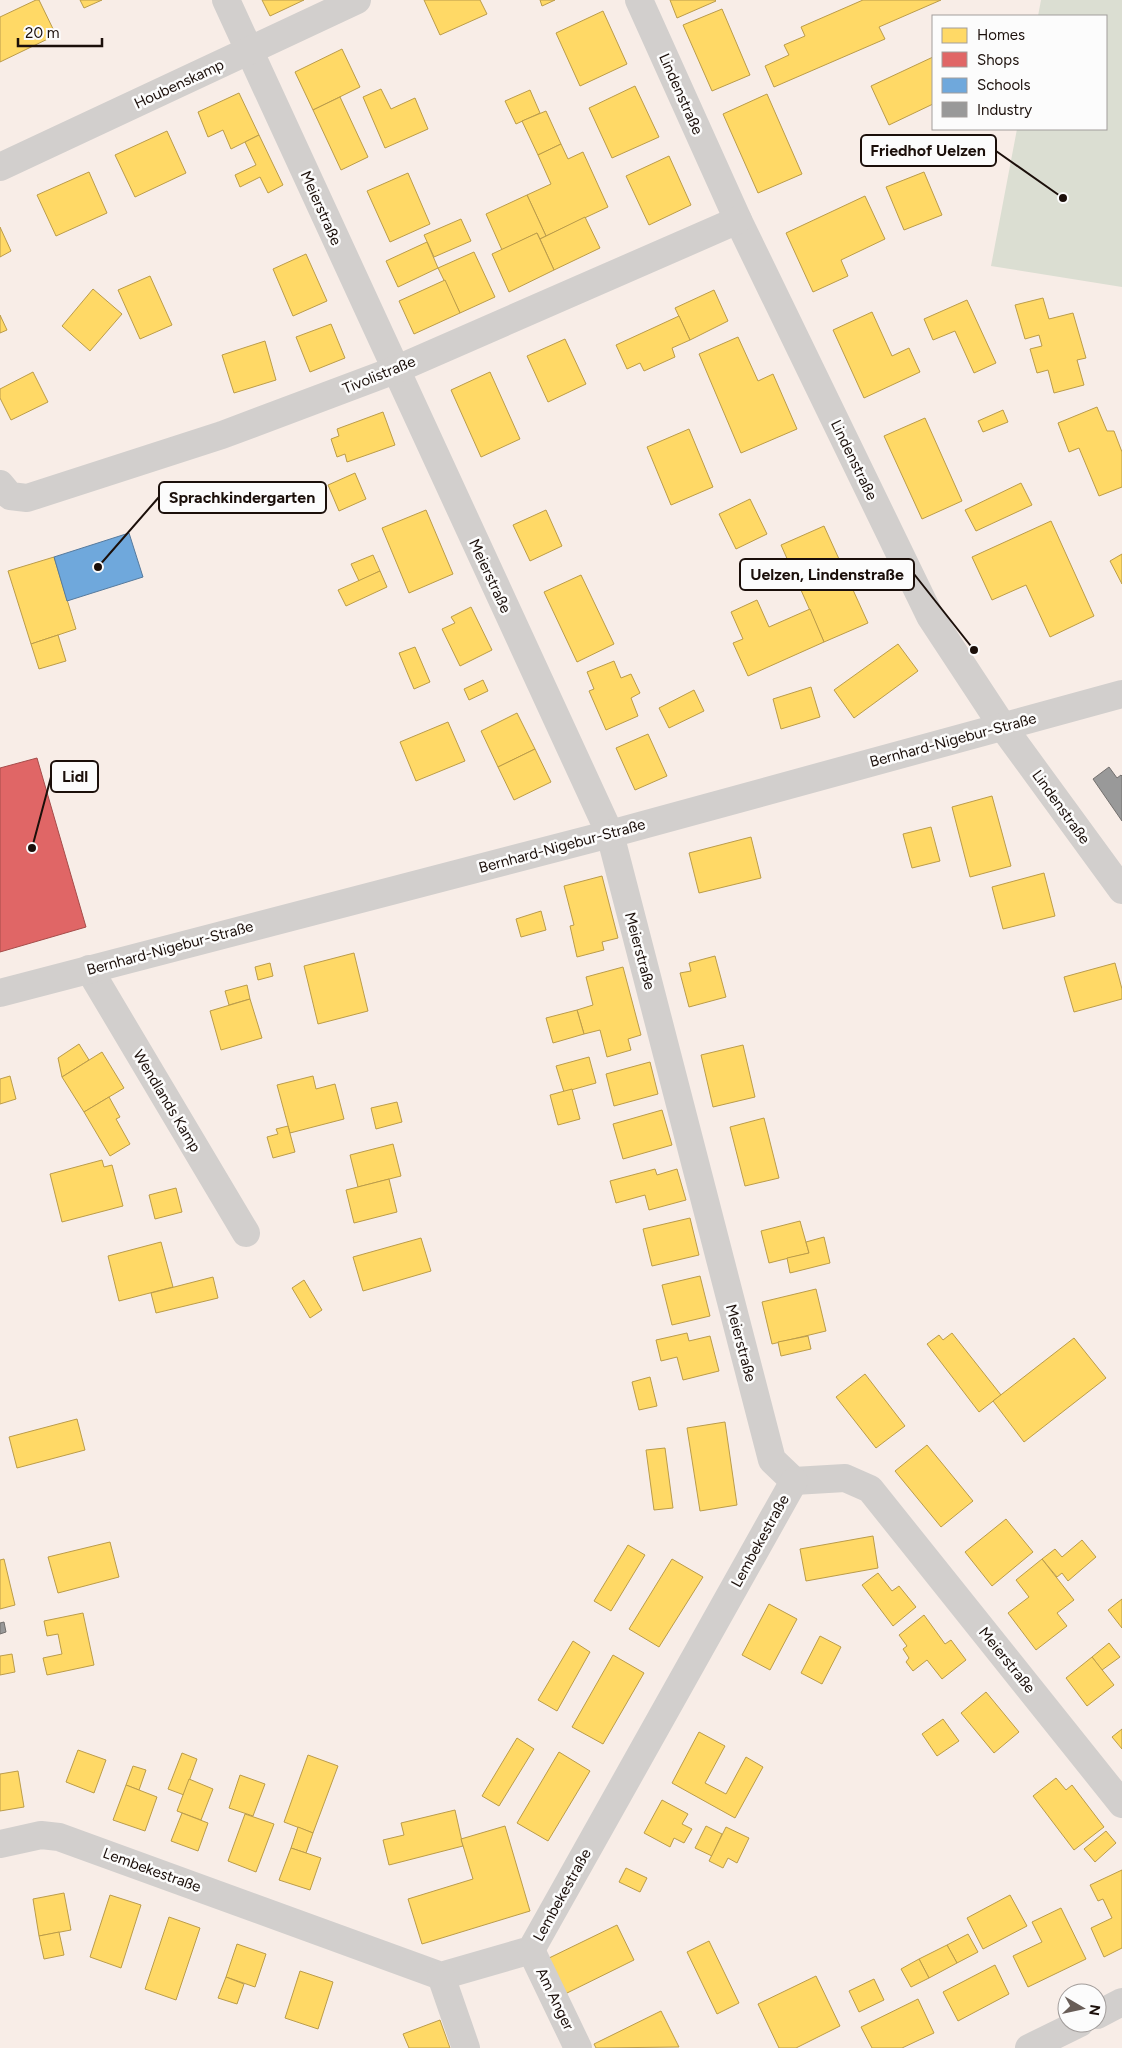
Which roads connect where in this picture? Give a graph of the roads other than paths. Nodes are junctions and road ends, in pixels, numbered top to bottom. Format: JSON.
{"nodes":[{"id":1,"x":226,"y":0,"type":"edge"},
{"id":2,"x":357,"y":0,"type":"edge"},
{"id":3,"x":639,"y":0,"type":"edge"},
{"id":4,"x":250,"y":51,"type":"junction"},
{"id":5,"x":0,"y":167,"type":"edge"},
{"id":6,"x":738,"y":220,"type":"junction"},
{"id":7,"x":395,"y":370,"type":"junction"},
{"id":8,"x":5,"y":490,"type":"edge"},
{"id":9,"x":1122,"y":694,"type":"edge"},
{"id":10,"x":1004,"y":726,"type":"junction"},
{"id":11,"x":610,"y":834,"type":"junction"},
{"id":12,"x":1122,"y":890,"type":"edge"},
{"id":13,"x":88,"y":969,"type":"junction"},
{"id":14,"x":0,"y":993,"type":"edge"},
{"id":15,"x":246,"y":1233,"type":"dead end"},
{"id":16,"x":794,"y":1482,"type":"junction"},
{"id":17,"x":1122,"y":1804,"type":"edge"},
{"id":18,"x":0,"y":1844,"type":"edge"},
{"id":19,"x":531,"y":1950,"type":"junction"},
{"id":20,"x":441,"y":1976,"type":"junction"},
{"id":21,"x":1122,"y":2002,"type":"edge"},
{"id":22,"x":1107,"y":2010,"type":"edge"},
{"id":23,"x":1060,"y":2033,"type":"edge"},
{"id":24,"x":466,"y":2048,"type":"edge"},
{"id":25,"x":578,"y":2048,"type":"edge"},
{"id":26,"x":1029,"y":2048,"type":"edge"}],
"edges":[{"from":1,"to":4,"type":"street","name":"Meierstraße"},
{"from":2,"to":4,"type":"street","name":"Houbenskamp"},
{"from":3,"to":6,"type":"street","name":"Lindenstraße"},
{"from":4,"to":5,"type":"street","name":"Houbenskamp"},
{"from":4,"to":7,"type":"street","name":"Meierstraße"},
{"from":6,"to":7,"type":"street","name":"Tivolistraße"},
{"from":6,"to":10,"type":"street","name":"Lindenstraße"},
{"from":7,"to":8,"type":"street","name":"Tivolistraße"},
{"from":7,"to":11,"type":"street","name":"Meierstraße"},
{"from":9,"to":10,"type":"street","name":"Bernhard-Nigebur-Straße"},
{"from":10,"to":11,"type":"street","name":"Bernhard-Nigebur-Straße"},
{"from":10,"to":12,"type":"street","name":"Lindenstraße"},
{"from":11,"to":13,"type":"street","name":"Bernhard-Nigebur-Straße"},
{"from":11,"to":16,"type":"street","name":"Meierstraße"},
{"from":13,"to":14,"type":"street","name":"Bernhard-Nigebur-Straße"},
{"from":13,"to":15,"type":"street","name":"Wendlands Kamp"},
{"from":16,"to":17,"type":"street","name":"Meierstraße"},
{"from":16,"to":19,"type":"street","name":"Lembekestraße"},
{"from":18,"to":20,"type":"street","name":"Lembekestraße"},
{"from":19,"to":20,"type":"street","name":"Lembekestraße"},
{"from":19,"to":25,"type":"street","name":"Am Anger"},
{"from":20,"to":24,"type":"street"},
{"from":21,"to":22,"type":"street"},
{"from":23,"to":26,"type":"street"}]}
